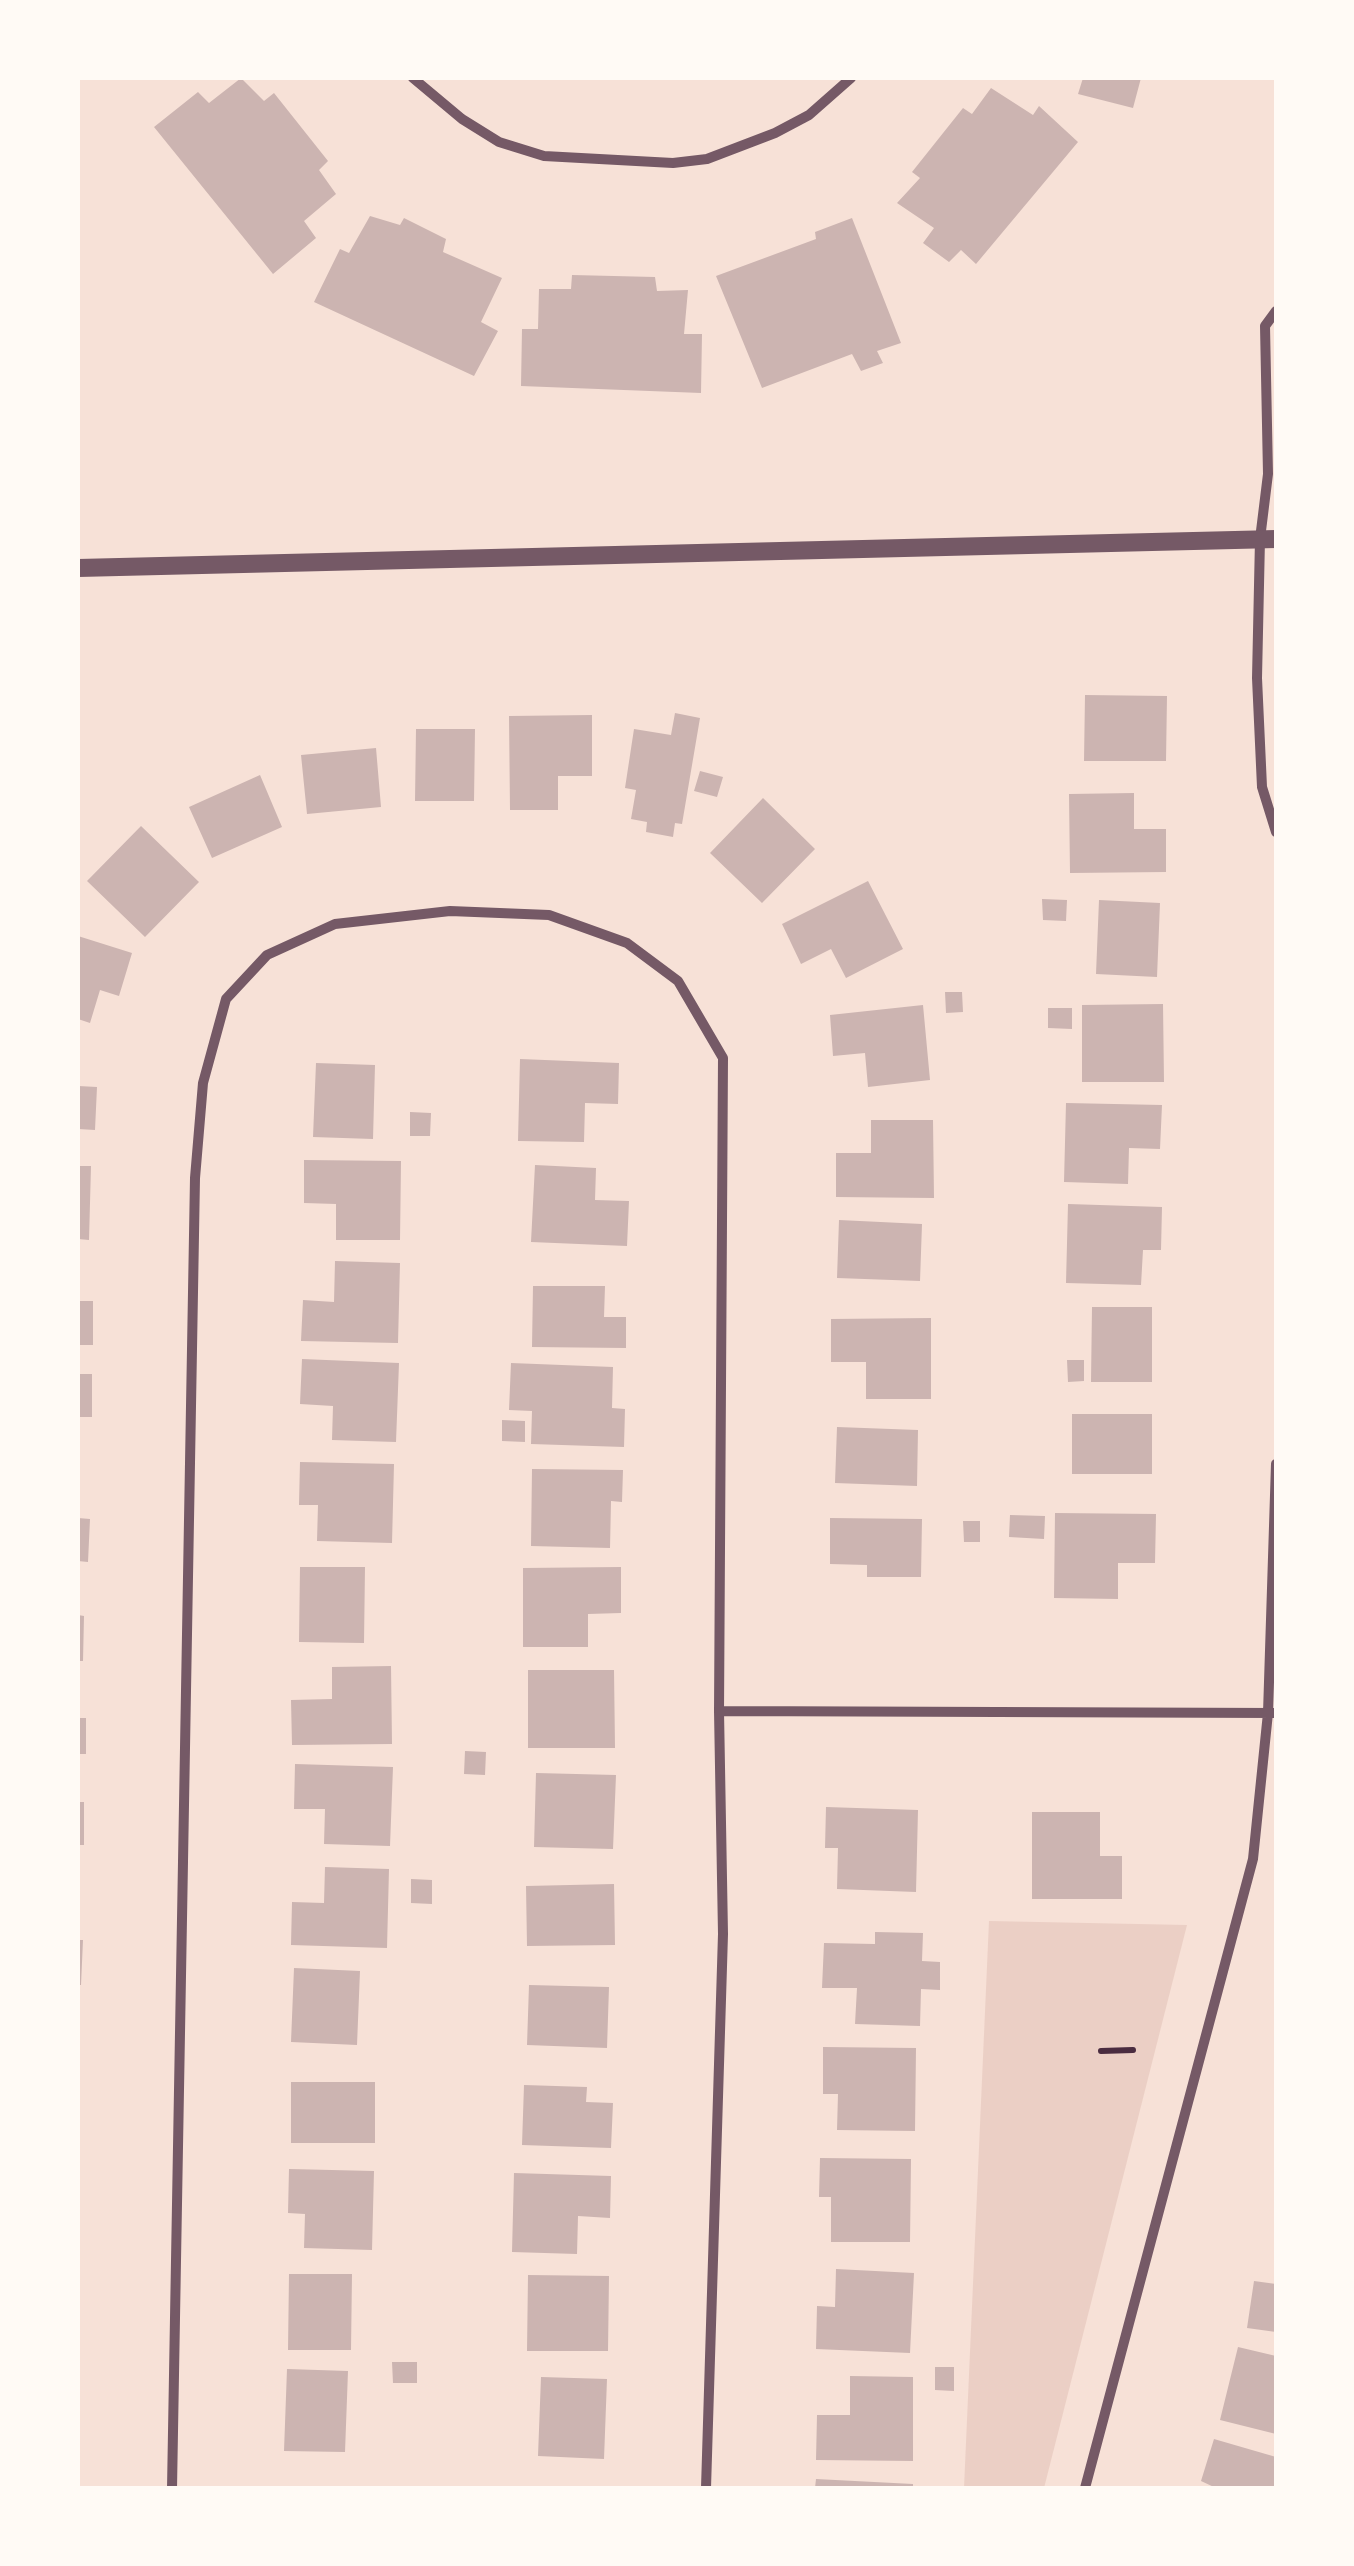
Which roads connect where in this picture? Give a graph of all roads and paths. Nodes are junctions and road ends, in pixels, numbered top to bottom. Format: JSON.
{"nodes":[{"id":1,"x":413,"y":78,"type":"edge"},
{"id":2,"x":851,"y":78,"type":"edge"},
{"id":3,"x":1276,"y":311,"type":"edge"},
{"id":4,"x":1268,"y":539,"type":"edge"},
{"id":5,"x":78,"y":568,"type":"edge"},
{"id":6,"x":1276,"y":832,"type":"edge"},
{"id":7,"x":1276,"y":1464,"type":"edge"},
{"id":8,"x":719,"y":1711,"type":"junction"},
{"id":9,"x":1272,"y":1713,"type":"edge"},
{"id":10,"x":1134,"y":2050,"type":"dead end"},
{"id":11,"x":1101,"y":2051,"type":"dead end"},
{"id":12,"x":172,"y":2488,"type":"edge"},
{"id":13,"x":706,"y":2488,"type":"edge"},
{"id":14,"x":1086,"y":2488,"type":"edge"}],
"edges":[{"from":1,"to":2,"type":"street"},
{"from":3,"to":4,"type":"street"},
{"from":4,"to":5,"type":"street"},
{"from":4,"to":6,"type":"street"},
{"from":7,"to":9,"type":"street"},
{"from":8,"to":9,"type":"street"},
{"from":8,"to":12,"type":"street"},
{"from":8,"to":13,"type":"street"},
{"from":9,"to":14,"type":"street"},
{"from":10,"to":11,"type":"path"}]}
